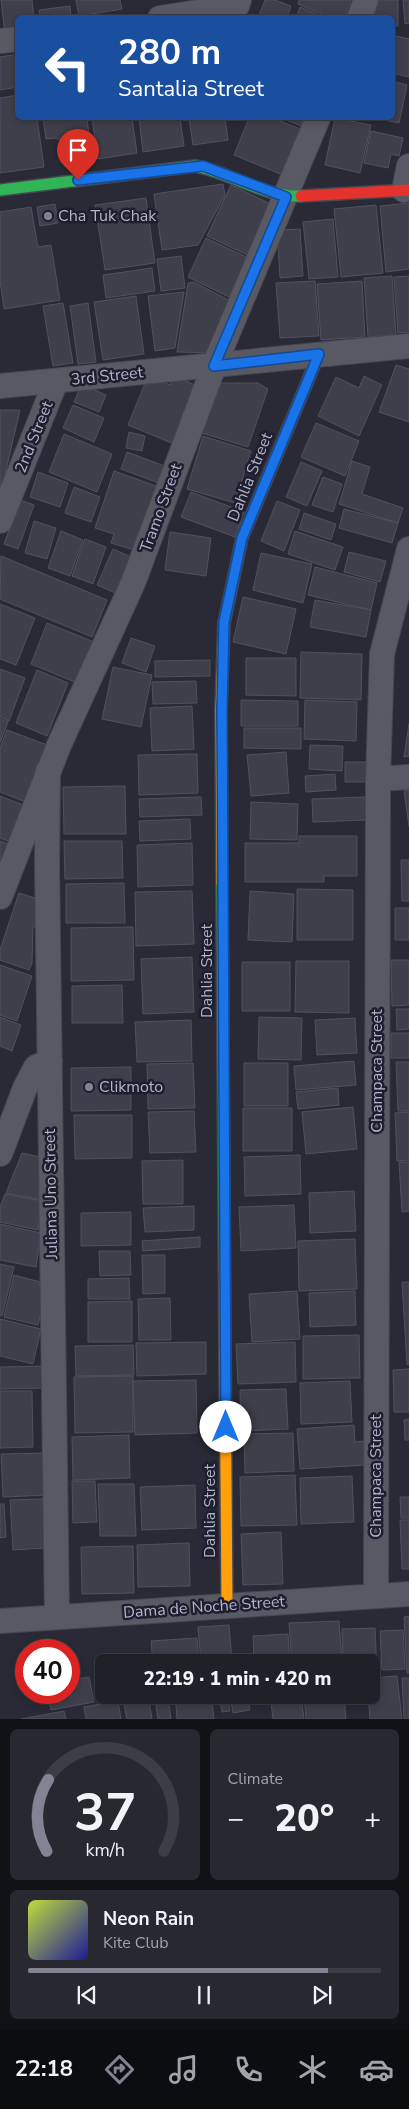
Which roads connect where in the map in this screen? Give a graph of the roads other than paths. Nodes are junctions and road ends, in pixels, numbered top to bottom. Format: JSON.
{"nodes":[{"id":1,"x":154,"y":0,"type":"edge"},
{"id":2,"x":239,"y":0,"type":"edge"},
{"id":3,"x":366,"y":0,"type":"edge"},
{"id":4,"x":150,"y":15,"type":"edge"},
{"id":5,"x":179,"y":15,"type":"edge"},
{"id":6,"x":359,"y":15,"type":"edge"},
{"id":7,"x":15,"y":39,"type":"edge"},
{"id":8,"x":0,"y":41,"type":"edge"},
{"id":9,"x":317,"y":120,"type":"edge"},
{"id":10,"x":409,"y":166,"type":"edge"},
{"id":11,"x":0,"y":190,"type":"edge"},
{"id":12,"x":407,"y":190,"type":"edge"},
{"id":13,"x":286,"y":197,"type":"junction"},
{"id":14,"x":409,"y":346,"type":"edge"},
{"id":15,"x":319,"y":354,"type":"junction"},
{"id":16,"x":214,"y":366,"type":"junction"},
{"id":17,"x":56,"y":381,"type":"junction"},
{"id":18,"x":0,"y":386,"type":"edge"},
{"id":19,"x":0,"y":521,"type":"edge"},
{"id":20,"x":409,"y":550,"type":"edge"},
{"id":21,"x":48,"y":771,"type":"junction"},
{"id":22,"x":409,"y":777,"type":"edge"},
{"id":23,"x":378,"y":779,"type":"junction"},
{"id":24,"x":0,"y":897,"type":"edge"},
{"id":25,"x":50,"y":1060,"type":"junction"},
{"id":26,"x":0,"y":1154,"type":"edge"},
{"id":27,"x":409,"y":1594,"type":"edge"},
{"id":28,"x":376,"y":1596,"type":"junction"},
{"id":29,"x":227,"y":1606,"type":"junction"},
{"id":30,"x":57,"y":1617,"type":"junction"},
{"id":31,"x":0,"y":1621,"type":"edge"}],
"edges":[{"from":1,"to":4,"type":"street"},
{"from":2,"to":5,"type":"street"},
{"from":3,"to":6,"type":"street"},
{"from":7,"to":8,"type":"street"},
{"from":9,"to":13,"type":"street","name":"Tramo Street"},
{"from":10,"to":12,"type":"street"},
{"from":11,"to":13,"type":"street"},
{"from":12,"to":13,"type":"street"},
{"from":13,"to":16,"type":"street","name":"Tramo Street"},
{"from":14,"to":15,"type":"street","name":"3rd Street"},
{"from":15,"to":16,"type":"street","name":"3rd Street"},
{"from":15,"to":29,"type":"street","name":"Dahlia Street"},
{"from":16,"to":17,"type":"street","name":"3rd Street"},
{"from":16,"to":21,"type":"street","name":"Tramo Street"},
{"from":17,"to":18,"type":"street","name":"3rd Street"},
{"from":17,"to":19,"type":"street","name":"2nd Street"},
{"from":20,"to":23,"type":"street","name":"Champaca Street"},
{"from":21,"to":24,"type":"street","name":"Tramo Street"},
{"from":21,"to":25,"type":"street","name":"Juliana Uno Street"},
{"from":22,"to":23,"type":"street"},
{"from":23,"to":28,"type":"street","name":"Champaca Street"},
{"from":25,"to":26,"type":"street"},
{"from":25,"to":30,"type":"street","name":"Juliana Uno Street"},
{"from":27,"to":28,"type":"street","name":"Dama de Noche Street"},
{"from":28,"to":29,"type":"street","name":"Dama de Noche Street"},
{"from":29,"to":30,"type":"street","name":"Dama de Noche Street"},
{"from":30,"to":31,"type":"street","name":"Dama de Noche Street"}]}
